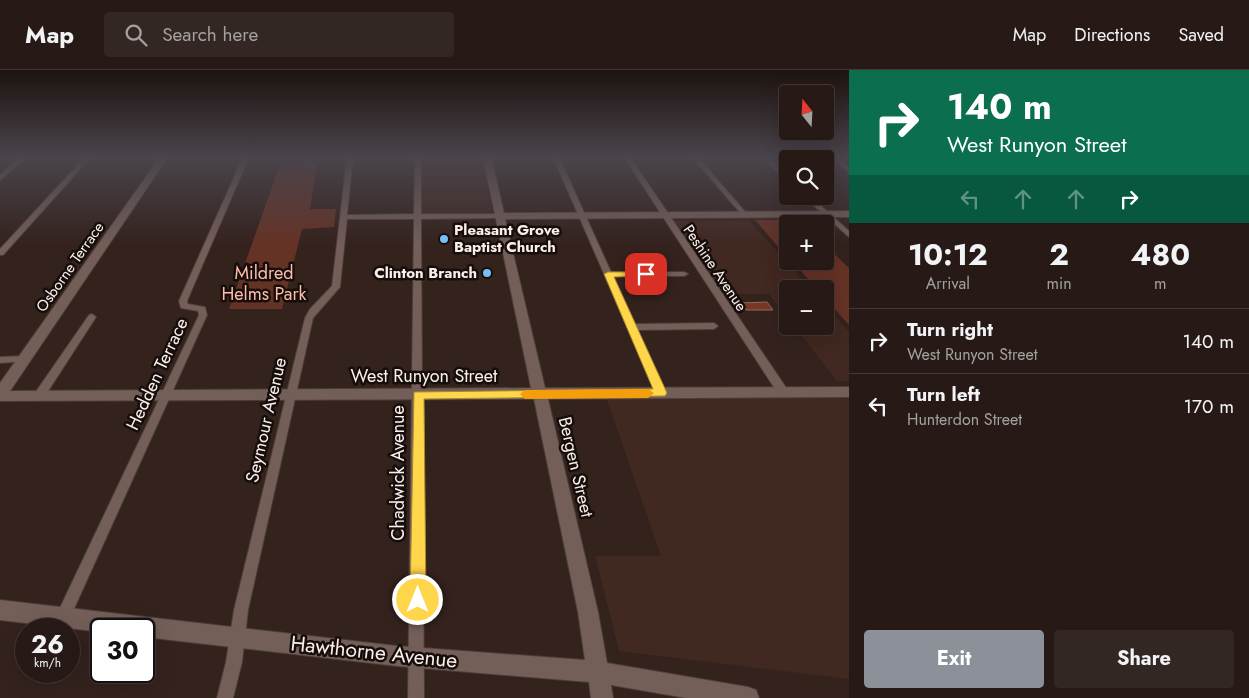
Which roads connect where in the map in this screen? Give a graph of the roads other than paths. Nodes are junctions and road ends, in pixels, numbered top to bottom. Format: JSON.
{"nodes":[{"id":1,"x":61,"y":186,"type":"edge"},
{"id":2,"x":144,"y":186,"type":"edge"},
{"id":3,"x":233,"y":186,"type":"edge"},
{"id":4,"x":347,"y":186,"type":"edge"},
{"id":5,"x":418,"y":186,"type":"edge"},
{"id":6,"x":493,"y":186,"type":"edge"},
{"id":7,"x":569,"y":186,"type":"edge"},
{"id":8,"x":646,"y":186,"type":"edge"},
{"id":9,"x":721,"y":186,"type":"edge"},
{"id":10,"x":816,"y":205,"type":"edge"},
{"id":11,"x":745,"y":214,"type":"junction"},
{"id":12,"x":826,"y":214,"type":"junction"},
{"id":13,"x":849,"y":214,"type":"edge"},
{"id":14,"x":664,"y":215,"type":"junction"},
{"id":15,"x":500,"y":216,"type":"junction"},
{"id":16,"x":582,"y":216,"type":"junction"},
{"id":17,"x":343,"y":217,"type":"junction"},
{"id":18,"x":418,"y":217,"type":"junction"},
{"id":19,"x":849,"y":235,"type":"edge"},
{"id":20,"x":0,"y":253,"type":"edge"},
{"id":21,"x":608,"y":274,"type":"junction"},
{"id":22,"x":684,"y":274,"type":"dead end"},
{"id":23,"x":92,"y":317,"type":"dead end"},
{"id":24,"x":714,"y":326,"type":"dead end"},
{"id":25,"x":631,"y":327,"type":"junction"},
{"id":26,"x":24,"y":359,"type":"junction"},
{"id":27,"x":0,"y":360,"type":"edge"},
{"id":28,"x":783,"y":392,"type":"junction"},
{"id":29,"x":849,"y":392,"type":"edge"},
{"id":30,"x":661,"y":393,"type":"junction"},
{"id":31,"x":292,"y":394,"type":"junction"},
{"id":32,"x":539,"y":394,"type":"junction"},
{"id":33,"x":0,"y":395,"type":"edge"},
{"id":34,"x":166,"y":395,"type":"junction"},
{"id":35,"x":418,"y":395,"type":"junction"},
{"id":36,"x":39,"y":396,"type":"junction"},
{"id":37,"x":0,"y":610,"type":"edge"},
{"id":38,"x":63,"y":618,"type":"joint"},
{"id":39,"x":80,"y":620,"type":"edge"},
{"id":40,"x":238,"y":636,"type":"junction"},
{"id":41,"x":418,"y":658,"type":"junction"},
{"id":42,"x":598,"y":672,"type":"junction"},
{"id":43,"x":225,"y":698,"type":"edge"},
{"id":44,"x":416,"y":698,"type":"edge"},
{"id":45,"x":602,"y":698,"type":"edge"},
{"id":46,"x":748,"y":698,"type":"edge"}],
"edges":[{"from":1,"to":20,"type":"street"},
{"from":2,"to":26,"type":"street","name":"Osborne Terrace"},
{"from":3,"to":34,"type":"street","name":"Hedden Terrace"},
{"from":4,"to":17,"type":"street","name":"Seymour Avenue"},
{"from":5,"to":18,"type":"street","name":"Chadwick Avenue"},
{"from":6,"to":15,"type":"street","name":"Bergen Street"},
{"from":7,"to":16,"type":"street"},
{"from":8,"to":14,"type":"street","name":"Peshine Avenue"},
{"from":9,"to":11,"type":"street"},
{"from":10,"to":12,"type":"street"},
{"from":11,"to":12,"type":"street"},
{"from":11,"to":14,"type":"street"},
{"from":12,"to":13,"type":"street"},
{"from":12,"to":19,"type":"street"},
{"from":14,"to":16,"type":"street"},
{"from":14,"to":28,"type":"street","name":"Peshine Avenue"},
{"from":15,"to":16,"type":"street"},
{"from":15,"to":18,"type":"street"},
{"from":15,"to":32,"type":"street","name":"Bergen Street"},
{"from":16,"to":21,"type":"street"},
{"from":17,"to":18,"type":"street"},
{"from":17,"to":31,"type":"street","name":"Seymour Avenue"},
{"from":18,"to":35,"type":"street","name":"Chadwick Avenue"},
{"from":21,"to":22,"type":"street"},
{"from":21,"to":25,"type":"street"},
{"from":23,"to":36,"type":"street"},
{"from":24,"to":25,"type":"street"},
{"from":25,"to":30,"type":"street"},
{"from":26,"to":27,"type":"street"},
{"from":26,"to":33,"type":"street","name":"Osborne Terrace"},
{"from":28,"to":29,"type":"street","name":"West Runyon Street"},
{"from":28,"to":30,"type":"street","name":"West Runyon Street"},
{"from":30,"to":32,"type":"street","name":"West Runyon Street"},
{"from":31,"to":34,"type":"street","name":"West Runyon Street"},
{"from":31,"to":35,"type":"street","name":"West Runyon Street"},
{"from":31,"to":40,"type":"street","name":"Seymour Avenue"},
{"from":32,"to":35,"type":"street","name":"West Runyon Street"},
{"from":32,"to":42,"type":"street","name":"Bergen Street"},
{"from":33,"to":36,"type":"street","name":"West Runyon Street"},
{"from":34,"to":36,"type":"street","name":"West Runyon Street"},
{"from":34,"to":38,"type":"street","name":"Hedden Terrace"},
{"from":35,"to":41,"type":"street","name":"Chadwick Avenue"},
{"from":37,"to":38,"type":"street","name":"Hawthorne Avenue"},
{"from":39,"to":40,"type":"street","name":"Hawthorne Avenue"},
{"from":40,"to":41,"type":"street","name":"Hawthorne Avenue"},
{"from":40,"to":43,"type":"street","name":"Seymour Avenue"},
{"from":41,"to":42,"type":"street","name":"Hawthorne Avenue"},
{"from":41,"to":44,"type":"street","name":"Chadwick Avenue"},
{"from":42,"to":45,"type":"street","name":"Bergen Street"},
{"from":42,"to":46,"type":"street","name":"Hawthorne Avenue"}]}
